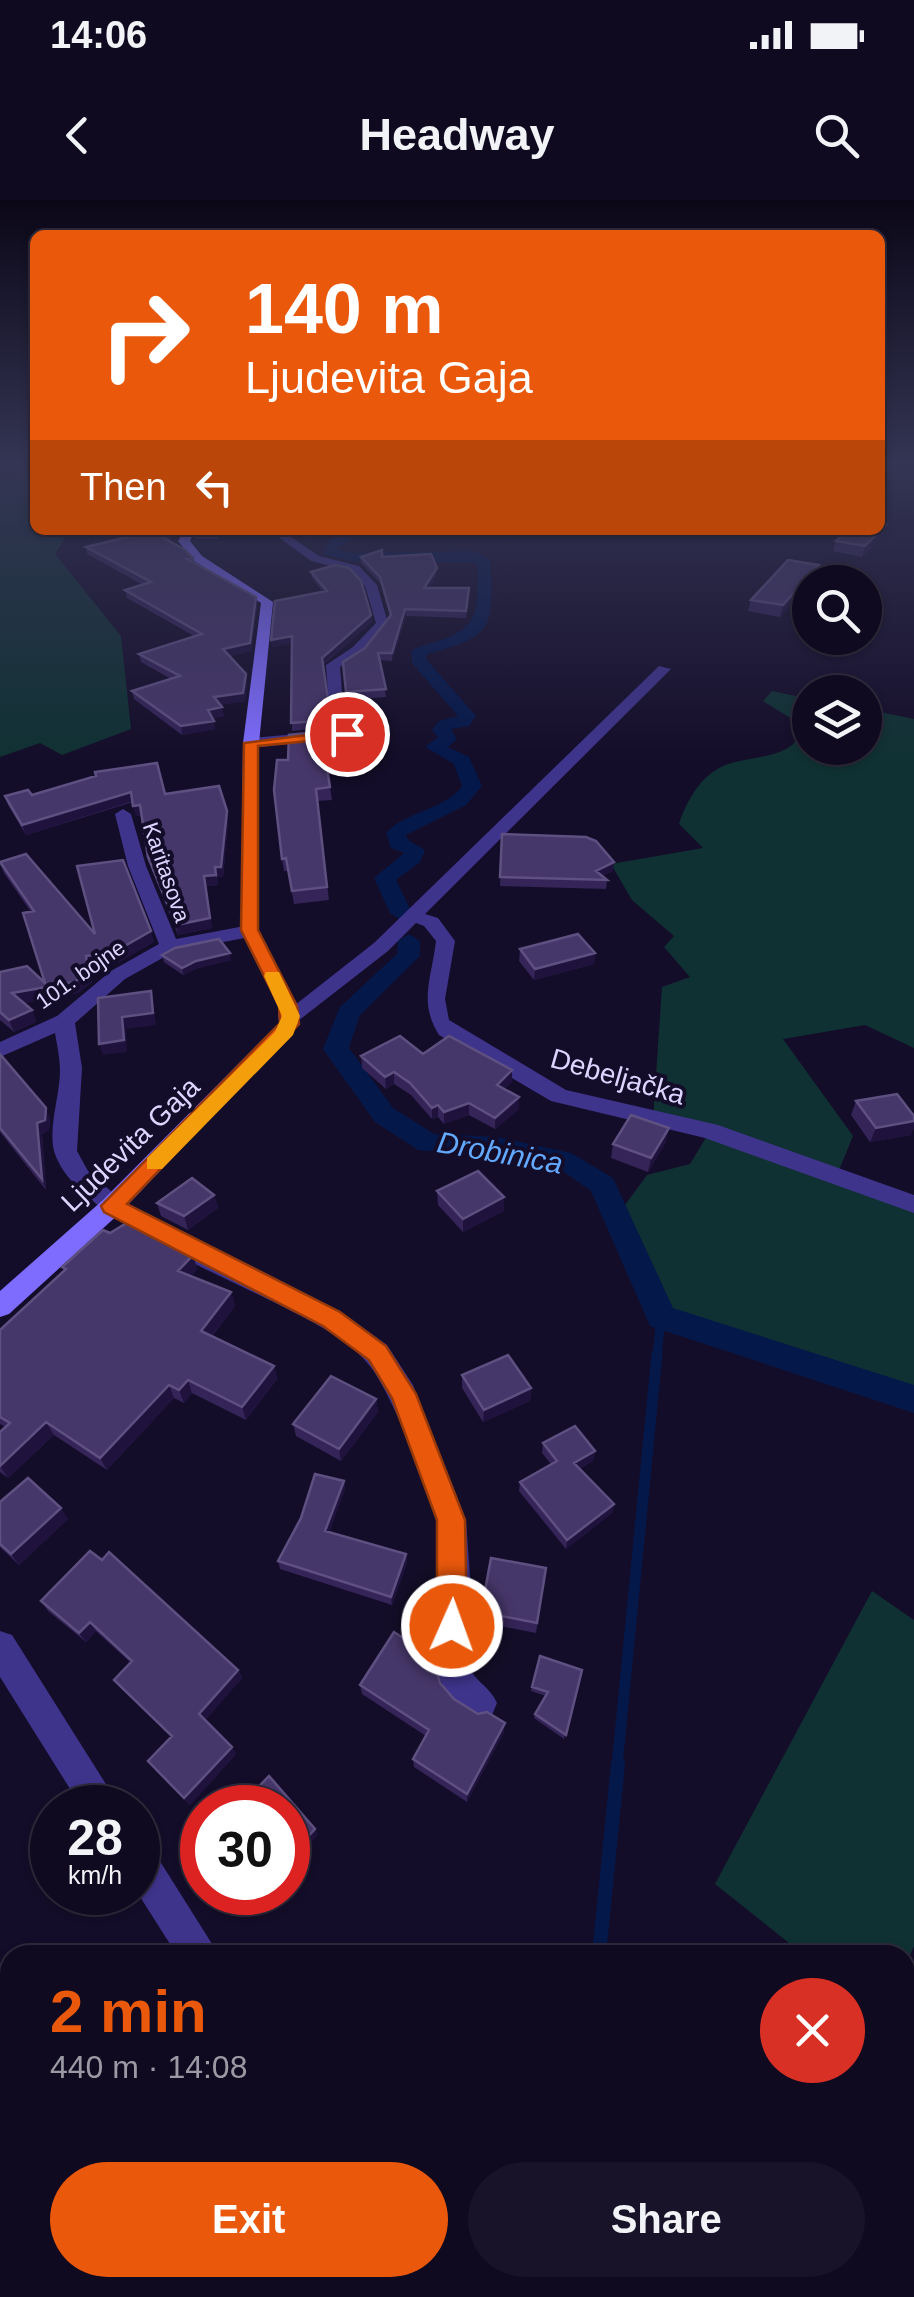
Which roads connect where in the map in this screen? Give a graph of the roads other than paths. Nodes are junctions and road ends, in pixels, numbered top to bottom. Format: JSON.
{"nodes":[{"id":1,"x":213,"y":564,"type":"edge"},
{"id":2,"x":334,"y":564,"type":"edge"},
{"id":3,"x":664,"y":669,"type":"dead end"},
{"id":4,"x":251,"y":743,"type":"junction"},
{"id":5,"x":123,"y":814,"type":"dead end"},
{"id":6,"x":414,"y":916,"type":"junction"},
{"id":7,"x":250,"y":930,"type":"junction"},
{"id":8,"x":169,"y":946,"type":"junction"},
{"id":9,"x":291,"y":1016,"type":"junction"},
{"id":10,"x":64,"y":1021,"type":"junction"},
{"id":11,"x":0,"y":1050,"type":"edge"},
{"id":12,"x":914,"y":1204,"type":"edge"},
{"id":13,"x":112,"y":1206,"type":"junction"},
{"id":14,"x":0,"y":1307,"type":"edge"},
{"id":15,"x":0,"y":1648,"type":"edge"},
{"id":16,"x":480,"y":1703,"type":"dead end"},
{"id":17,"x":88,"y":1785,"type":"edge"},
{"id":18,"x":160,"y":1894,"type":"edge"},
{"id":19,"x":193,"y":1945,"type":"edge"}],
"edges":[{"from":1,"to":4,"type":"street"},
{"from":2,"to":4,"type":"street"},
{"from":3,"to":6,"type":"street"},
{"from":4,"to":7,"type":"street"},
{"from":5,"to":8,"type":"street","name":"Karitasova"},
{"from":6,"to":9,"type":"street"},
{"from":6,"to":12,"type":"street","name":"Debeljačka"},
{"from":7,"to":8,"type":"street","name":"101. bojne"},
{"from":7,"to":9,"type":"street"},
{"from":8,"to":10,"type":"street","name":"101. bojne"},
{"from":9,"to":13,"type":"street","name":"Ljudevita Gaja"},
{"from":10,"to":11,"type":"street","name":"101. bojne"},
{"from":10,"to":13,"type":"street"},
{"from":13,"to":14,"type":"street","name":"Ljudevita Gaja"},
{"from":13,"to":16,"type":"street"},
{"from":15,"to":17,"type":"street"},
{"from":18,"to":19,"type":"street"}]}
